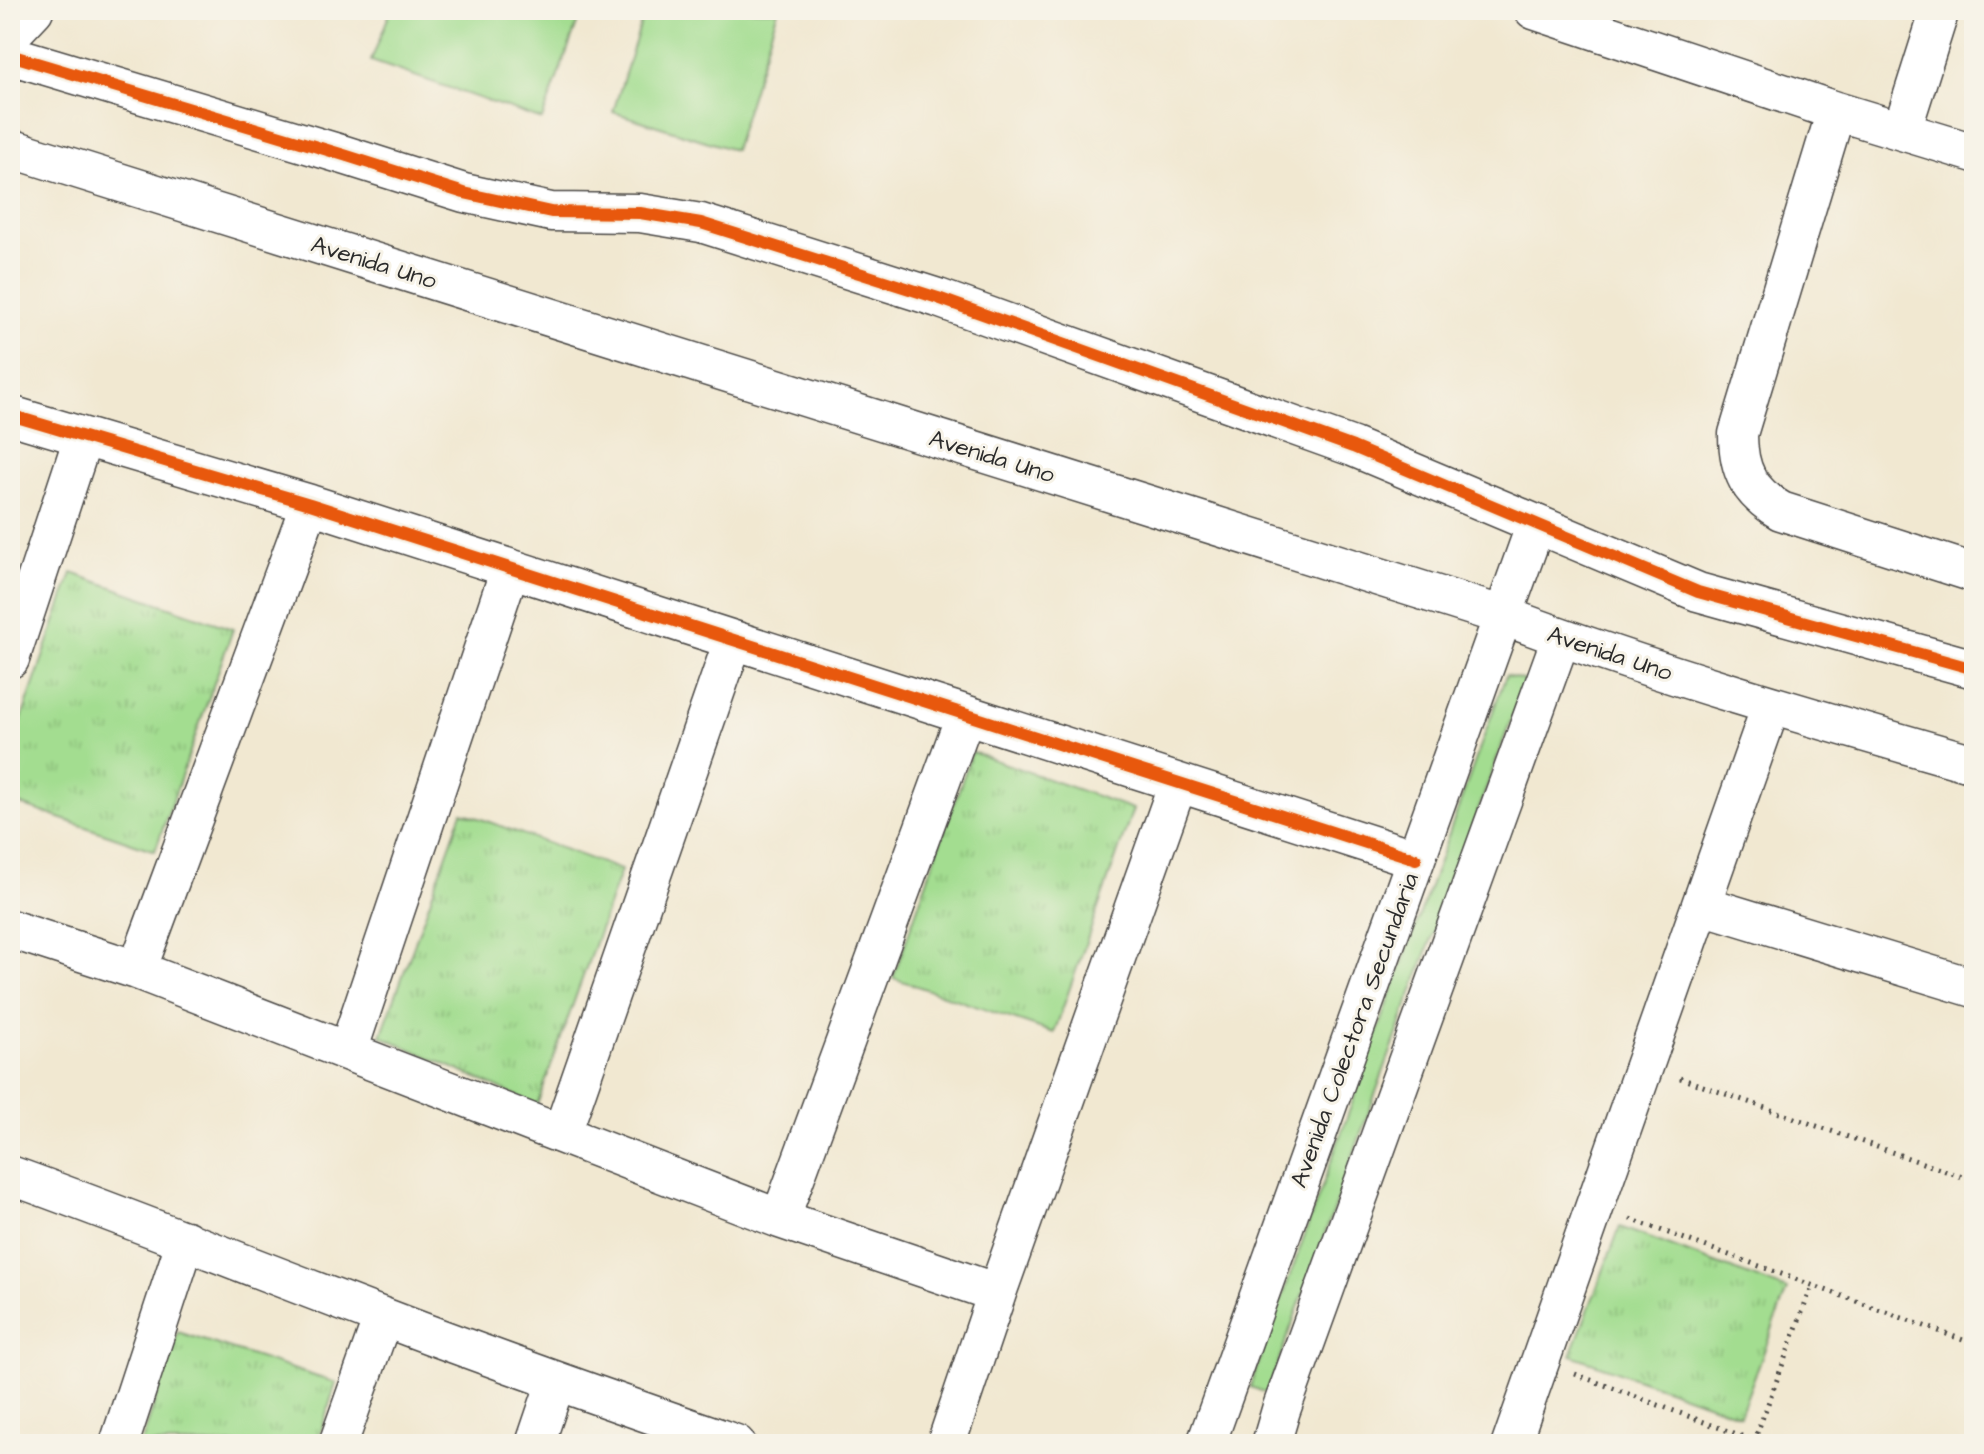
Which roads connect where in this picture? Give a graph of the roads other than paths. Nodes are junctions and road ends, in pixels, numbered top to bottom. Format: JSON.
{"nodes":[{"id":1,"x":34,"y":10,"type":"edge"},
{"id":2,"x":1534,"y":10,"type":"edge"},
{"id":3,"x":1940,"y":10,"type":"edge"},
{"id":4,"x":10,"y":32,"type":"edge"},
{"id":5,"x":10,"y":55,"type":"edge"},
{"id":6,"x":1836,"y":111,"type":"junction"},
{"id":7,"x":1902,"y":130,"type":"junction"},
{"id":8,"x":10,"y":148,"type":"edge"},
{"id":9,"x":1974,"y":153,"type":"edge"},
{"id":10,"x":10,"y":415,"type":"edge"},
{"id":11,"x":83,"y":438,"type":"junction"},
{"id":12,"x":310,"y":504,"type":"junction"},
{"id":13,"x":1536,"y":524,"type":"junction"},
{"id":14,"x":510,"y":569,"type":"junction"},
{"id":15,"x":1974,"y":573,"type":"edge"},
{"id":16,"x":1504,"y":616,"type":"junction"},
{"id":17,"x":1561,"y":638,"type":"junction"},
{"id":18,"x":733,"y":641,"type":"junction"},
{"id":19,"x":10,"y":659,"type":"edge"},
{"id":20,"x":1974,"y":669,"type":"edge"},
{"id":21,"x":1771,"y":706,"type":"junction"},
{"id":22,"x":965,"y":716,"type":"junction"},
{"id":23,"x":1974,"y":764,"type":"edge"},
{"id":24,"x":1178,"y":783,"type":"junction"},
{"id":25,"x":1416,"y":859,"type":"junction"},
{"id":26,"x":1702,"y":905,"type":"junction"},
{"id":27,"x":10,"y":929,"type":"edge"},
{"id":28,"x":137,"y":970,"type":"junction"},
{"id":29,"x":1974,"y":988,"type":"edge"},
{"id":30,"x":348,"y":1051,"type":"junction"},
{"id":31,"x":562,"y":1133,"type":"junction"},
{"id":32,"x":11,"y":1180,"type":"edge"},
{"id":33,"x":780,"y":1219,"type":"junction"},
{"id":34,"x":186,"y":1240,"type":"junction"},
{"id":35,"x":997,"y":1293,"type":"junction"},
{"id":36,"x":383,"y":1317,"type":"junction"},
{"id":37,"x":556,"y":1382,"type":"junction"},
{"id":38,"x":1218,"y":1440,"type":"edge"},
{"id":39,"x":119,"y":1444,"type":"edge"},
{"id":40,"x":338,"y":1444,"type":"edge"},
{"id":41,"x":535,"y":1444,"type":"edge"},
{"id":42,"x":736,"y":1444,"type":"edge"},
{"id":43,"x":946,"y":1444,"type":"edge"},
{"id":44,"x":1271,"y":1444,"type":"edge"},
{"id":45,"x":1511,"y":1444,"type":"edge"}],
"edges":[{"from":1,"to":4,"type":"street"},
{"from":2,"to":6,"type":"street"},
{"from":3,"to":7,"type":"street"},
{"from":5,"to":13,"type":"street"},
{"from":6,"to":7,"type":"street"},
{"from":6,"to":15,"type":"street"},
{"from":7,"to":9,"type":"street"},
{"from":8,"to":16,"type":"street","name":"Avenida Uno"},
{"from":10,"to":11,"type":"street"},
{"from":11,"to":12,"type":"street"},
{"from":11,"to":19,"type":"street"},
{"from":12,"to":14,"type":"street"},
{"from":12,"to":28,"type":"street"},
{"from":13,"to":16,"type":"street","name":"Avenida Colectora Secundaria"},
{"from":13,"to":20,"type":"street"},
{"from":14,"to":18,"type":"street"},
{"from":14,"to":30,"type":"street"},
{"from":16,"to":17,"type":"street","name":"Avenida Uno"},
{"from":16,"to":25,"type":"street","name":"Avenida Colectora Secundaria"},
{"from":17,"to":21,"type":"street","name":"Avenida Uno"},
{"from":17,"to":44,"type":"street"},
{"from":18,"to":22,"type":"street"},
{"from":18,"to":31,"type":"street"},
{"from":21,"to":23,"type":"street","name":"Avenida Uno"},
{"from":21,"to":26,"type":"street"},
{"from":22,"to":24,"type":"street"},
{"from":22,"to":33,"type":"street"},
{"from":24,"to":25,"type":"street"},
{"from":24,"to":35,"type":"street"},
{"from":25,"to":38,"type":"street","name":"Avenida Colectora Secundaria"},
{"from":26,"to":29,"type":"street"},
{"from":26,"to":45,"type":"street"},
{"from":27,"to":28,"type":"street"},
{"from":28,"to":30,"type":"street"},
{"from":30,"to":31,"type":"street"},
{"from":31,"to":33,"type":"street"},
{"from":32,"to":34,"type":"street"},
{"from":33,"to":35,"type":"street"},
{"from":34,"to":36,"type":"street"},
{"from":34,"to":39,"type":"street"},
{"from":35,"to":43,"type":"street"},
{"from":36,"to":37,"type":"street"},
{"from":36,"to":40,"type":"street"},
{"from":37,"to":41,"type":"street"},
{"from":37,"to":42,"type":"street"}]}
